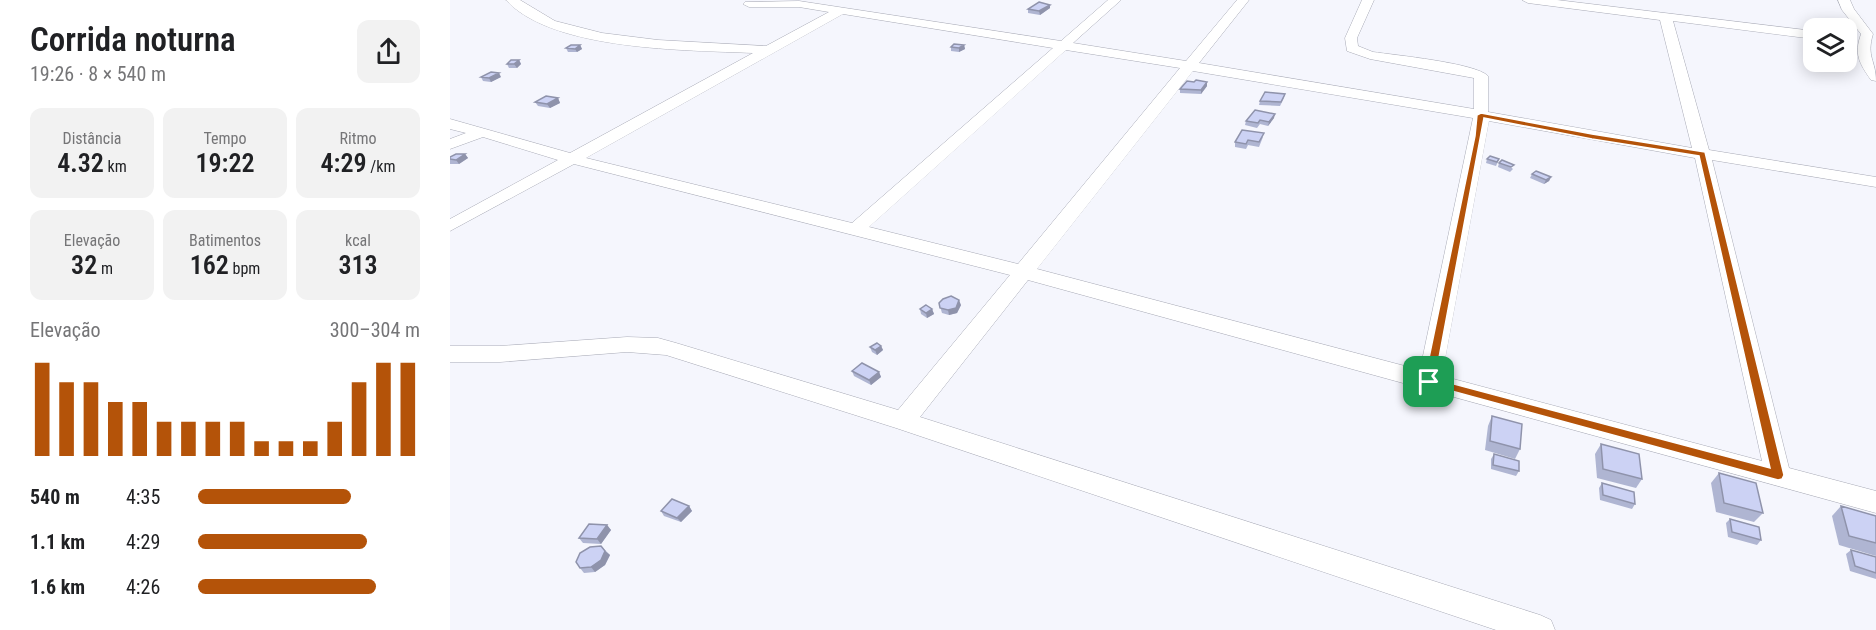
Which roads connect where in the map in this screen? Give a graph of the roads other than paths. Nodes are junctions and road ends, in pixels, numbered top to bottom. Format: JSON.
{"nodes":[{"id":1,"x":512,"y":0,"type":"edge"},
{"id":2,"x":1115,"y":0,"type":"edge"},
{"id":3,"x":1243,"y":0,"type":"edge"},
{"id":4,"x":1368,"y":0,"type":"edge"},
{"id":5,"x":1528,"y":0,"type":"edge"},
{"id":6,"x":1844,"y":0,"type":"edge"},
{"id":7,"x":749,"y":4,"type":"dead end"},
{"id":8,"x":842,"y":10,"type":"junction"},
{"id":9,"x":1665,"y":16,"type":"junction"},
{"id":10,"x":1803,"y":34,"type":"edge"},
{"id":11,"x":1865,"y":42,"type":"edge"},
{"id":12,"x":1061,"y":46,"type":"junction"},
{"id":13,"x":768,"y":50,"type":"junction"},
{"id":14,"x":1190,"y":66,"type":"junction"},
{"id":15,"x":1876,"y":77,"type":"edge"},
{"id":16,"x":1481,"y":115,"type":"junction"},
{"id":17,"x":450,"y":124,"type":"edge"},
{"id":18,"x":483,"y":132,"type":"junction"},
{"id":19,"x":450,"y":144,"type":"edge"},
{"id":20,"x":1702,"y":154,"type":"junction"},
{"id":21,"x":572,"y":159,"type":"junction"},
{"id":22,"x":1876,"y":182,"type":"edge"},
{"id":23,"x":450,"y":226,"type":"edge"},
{"id":24,"x":856,"y":229,"type":"junction"},
{"id":25,"x":1024,"y":272,"type":"junction"},
{"id":26,"x":450,"y":354,"type":"edge"},
{"id":27,"x":1429,"y":382,"type":"junction"},
{"id":28,"x":903,"y":421,"type":"junction"},
{"id":29,"x":1778,"y":475,"type":"junction"},
{"id":30,"x":1876,"y":502,"type":"edge"},
{"id":31,"x":1540,"y":630,"type":"edge"}],
"edges":[{"from":1,"to":13,"type":"street"},
{"from":2,"to":12,"type":"street"},
{"from":3,"to":14,"type":"street"},
{"from":4,"to":16,"type":"street"},
{"from":5,"to":9,"type":"street"},
{"from":6,"to":11,"type":"street"},
{"from":7,"to":8,"type":"street"},
{"from":8,"to":12,"type":"street"},
{"from":8,"to":13,"type":"street"},
{"from":9,"to":10,"type":"street"},
{"from":9,"to":20,"type":"street"},
{"from":11,"to":15,"type":"street"},
{"from":12,"to":14,"type":"street"},
{"from":12,"to":24,"type":"street"},
{"from":13,"to":21,"type":"street"},
{"from":14,"to":16,"type":"street"},
{"from":14,"to":25,"type":"street"},
{"from":16,"to":20,"type":"street"},
{"from":16,"to":27,"type":"street"},
{"from":17,"to":18,"type":"street"},
{"from":18,"to":19,"type":"street"},
{"from":18,"to":21,"type":"street"},
{"from":20,"to":22,"type":"street"},
{"from":20,"to":29,"type":"street"},
{"from":21,"to":23,"type":"street"},
{"from":21,"to":24,"type":"street"},
{"from":24,"to":25,"type":"street"},
{"from":25,"to":27,"type":"street"},
{"from":25,"to":28,"type":"street"},
{"from":26,"to":28,"type":"street"},
{"from":27,"to":29,"type":"street"},
{"from":28,"to":31,"type":"street"},
{"from":29,"to":30,"type":"street"}]}
